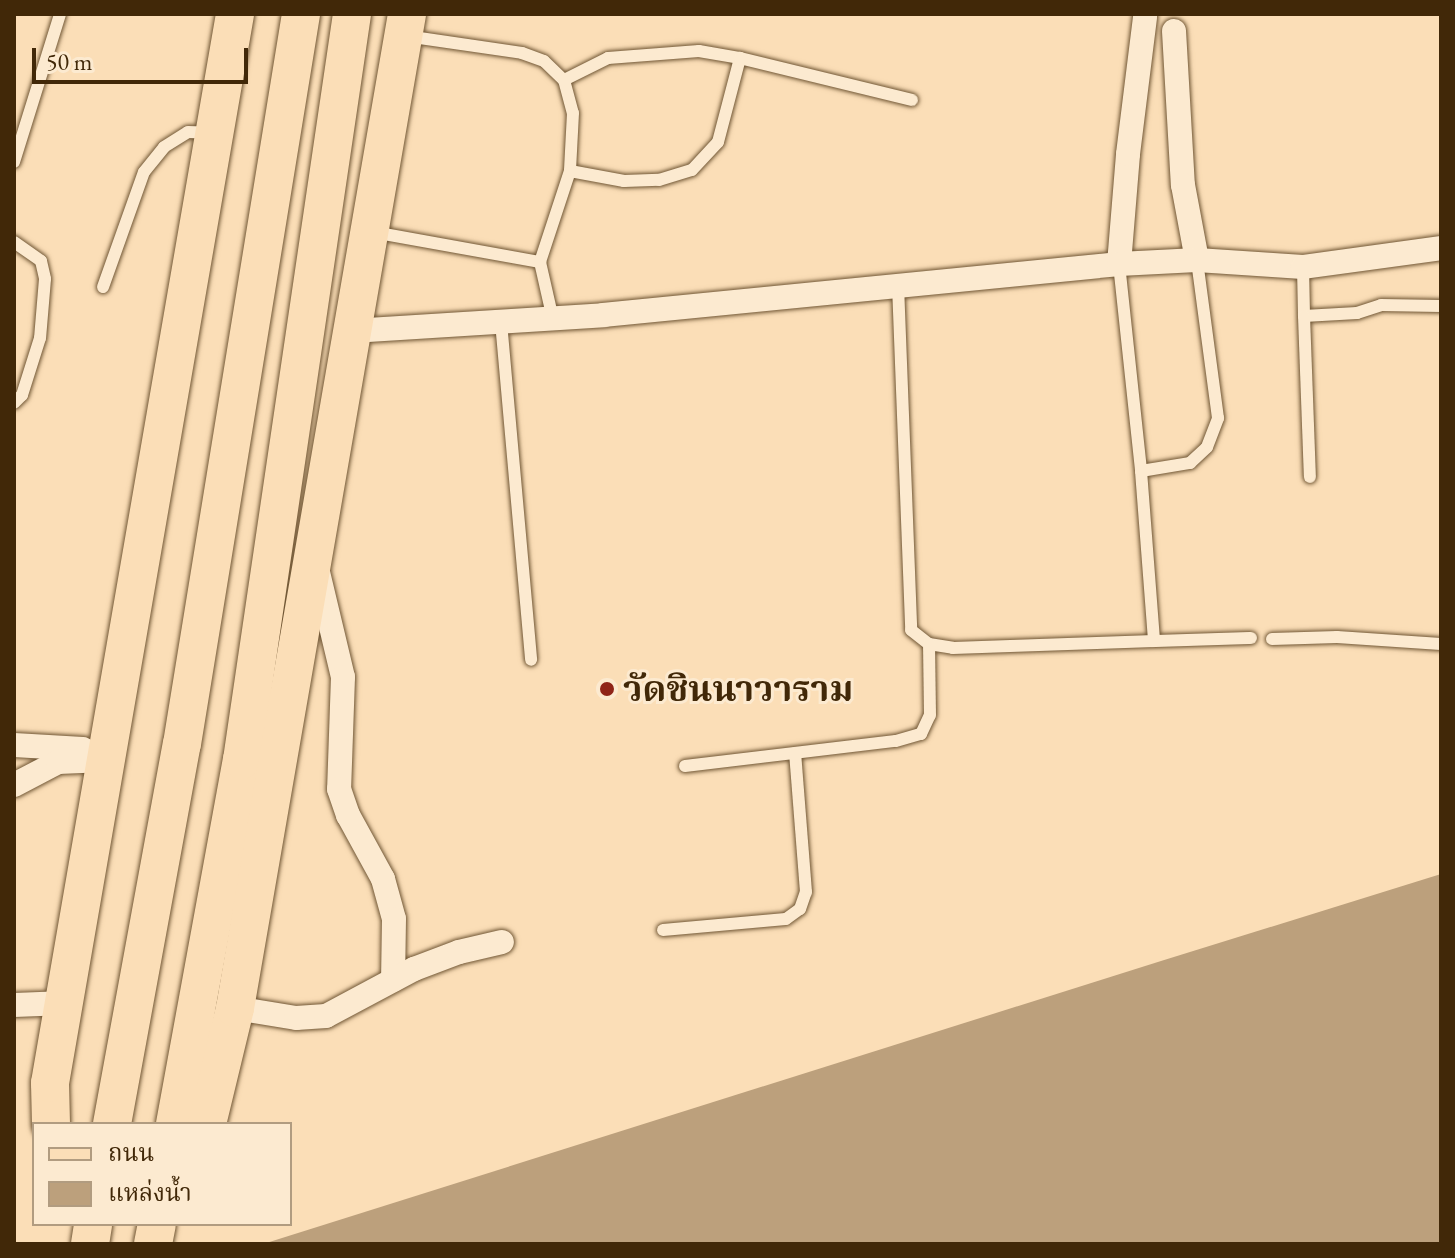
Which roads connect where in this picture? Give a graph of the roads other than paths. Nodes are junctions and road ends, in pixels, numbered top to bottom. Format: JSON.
{"nodes":[{"id":1,"x":60,"y":14,"type":"edge"},
{"id":2,"x":235,"y":14,"type":"edge"},
{"id":3,"x":293,"y":14,"type":"edge"},
{"id":4,"x":301,"y":14,"type":"edge"},
{"id":5,"x":352,"y":14,"type":"edge"},
{"id":6,"x":361,"y":14,"type":"edge"},
{"id":7,"x":1145,"y":17,"type":"dead end"},
{"id":8,"x":405,"y":25,"type":"edge"},
{"id":9,"x":1174,"y":31,"type":"dead end"},
{"id":10,"x":740,"y":58,"type":"junction"},
{"id":11,"x":295,"y":62,"type":"junction"},
{"id":12,"x":345,"y":67,"type":"junction"},
{"id":13,"x":564,"y":80,"type":"junction"},
{"id":14,"x":912,"y":100,"type":"dead end"},
{"id":15,"x":215,"y":133,"type":"junction"},
{"id":16,"x":14,"y":162,"type":"edge"},
{"id":17,"x":570,"y":171,"type":"junction"},
{"id":18,"x":370,"y":232,"type":"junction"},
{"id":19,"x":14,"y":242,"type":"edge"},
{"id":20,"x":1441,"y":248,"type":"edge"},
{"id":21,"x":1197,"y":260,"type":"junction"},
{"id":22,"x":540,"y":262,"type":"junction"},
{"id":23,"x":1119,"y":264,"type":"junction"},
{"id":24,"x":1303,"y":267,"type":"junction"},
{"id":25,"x":898,"y":285,"type":"junction"},
{"id":26,"x":103,"y":287,"type":"dead end"},
{"id":27,"x":1441,"y":306,"type":"edge"},
{"id":28,"x":1304,"y":316,"type":"junction"},
{"id":29,"x":553,"y":319,"type":"junction"},
{"id":30,"x":501,"y":322,"type":"junction"},
{"id":31,"x":352,"y":331,"type":"junction"},
{"id":32,"x":14,"y":403,"type":"edge"},
{"id":33,"x":1141,"y":471,"type":"junction"},
{"id":34,"x":1310,"y":477,"type":"dead end"},
{"id":35,"x":312,"y":550,"type":"junction"},
{"id":36,"x":1251,"y":638,"type":"dead end"},
{"id":37,"x":1272,"y":639,"type":"dead end"},
{"id":38,"x":1154,"y":641,"type":"junction"},
{"id":39,"x":929,"y":644,"type":"junction"},
{"id":40,"x":1441,"y":644,"type":"edge"},
{"id":41,"x":531,"y":660,"type":"dead end"},
{"id":42,"x":14,"y":745,"type":"edge"},
{"id":43,"x":795,"y":753,"type":"junction"},
{"id":44,"x":107,"y":756,"type":"junction"},
{"id":45,"x":685,"y":766,"type":"dead end"},
{"id":46,"x":14,"y":785,"type":"edge"},
{"id":47,"x":663,"y":930,"type":"dead end"},
{"id":48,"x":502,"y":942,"type":"dead end"},
{"id":49,"x":393,"y":980,"type":"junction"},
{"id":50,"x":66,"y":1003,"type":"junction"},
{"id":51,"x":14,"y":1005,"type":"edge"},
{"id":52,"x":235,"y":1008,"type":"junction"},
{"id":53,"x":51,"y":1122,"type":"edge"},
{"id":54,"x":112,"y":1122,"type":"edge"},
{"id":55,"x":175,"y":1122,"type":"edge"},
{"id":56,"x":207,"y":1122,"type":"edge"}],
"edges":[{"from":1,"to":16,"type":"lane"},
{"from":2,"to":15,"type":"main road"},
{"from":3,"to":11,"type":"main road"},
{"from":4,"to":11,"type":"main road"},
{"from":5,"to":12,"type":"main road"},
{"from":6,"to":12,"type":"main road"},
{"from":7,"to":23,"type":"street"},
{"from":8,"to":13,"type":"lane"},
{"from":8,"to":18,"type":"main road"},
{"from":9,"to":21,"type":"street"},
{"from":10,"to":13,"type":"lane"},
{"from":10,"to":14,"type":"lane"},
{"from":10,"to":17,"type":"lane"},
{"from":11,"to":54,"type":"main road"},
{"from":12,"to":55,"type":"main road"},
{"from":13,"to":17,"type":"lane"},
{"from":15,"to":26,"type":"lane"},
{"from":15,"to":44,"type":"main road"},
{"from":17,"to":22,"type":"lane"},
{"from":18,"to":22,"type":"lane"},
{"from":18,"to":31,"type":"main road"},
{"from":19,"to":32,"type":"lane"},
{"from":20,"to":24,"type":"street"},
{"from":21,"to":23,"type":"street"},
{"from":21,"to":24,"type":"street"},
{"from":21,"to":33,"type":"lane"},
{"from":22,"to":29,"type":"lane"},
{"from":23,"to":25,"type":"street"},
{"from":23,"to":33,"type":"lane"},
{"from":24,"to":28,"type":"lane"},
{"from":25,"to":29,"type":"street"},
{"from":25,"to":39,"type":"lane"},
{"from":27,"to":28,"type":"lane"},
{"from":28,"to":34,"type":"lane"},
{"from":29,"to":30,"type":"street"},
{"from":30,"to":31,"type":"street"},
{"from":30,"to":41,"type":"lane"},
{"from":31,"to":35,"type":"main road"},
{"from":33,"to":38,"type":"lane"},
{"from":35,"to":49,"type":"street"},
{"from":35,"to":52,"type":"main road"},
{"from":36,"to":38,"type":"lane"},
{"from":37,"to":40,"type":"lane"},
{"from":38,"to":39,"type":"lane"},
{"from":39,"to":43,"type":"lane"},
{"from":42,"to":44,"type":"street"},
{"from":43,"to":45,"type":"lane"},
{"from":43,"to":47,"type":"lane"},
{"from":44,"to":46,"type":"street"},
{"from":44,"to":50,"type":"main road"},
{"from":48,"to":49,"type":"street"},
{"from":49,"to":52,"type":"street"},
{"from":50,"to":51,"type":"street"},
{"from":50,"to":53,"type":"main road"},
{"from":52,"to":56,"type":"main road"}]}
